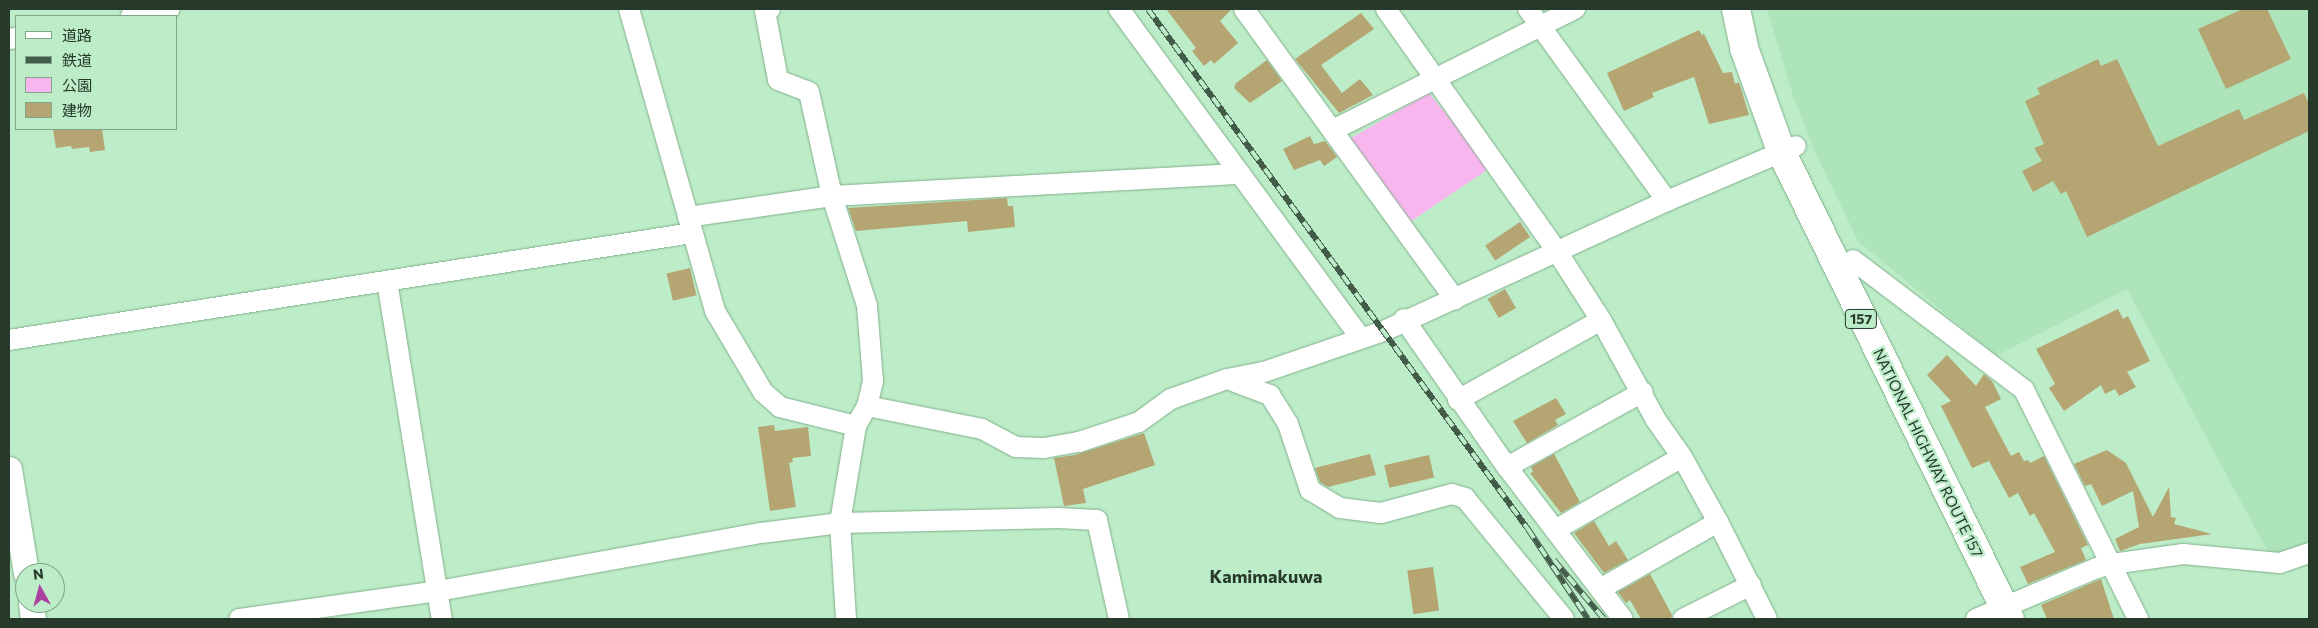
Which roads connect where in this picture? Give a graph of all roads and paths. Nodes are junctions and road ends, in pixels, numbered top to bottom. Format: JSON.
{"nodes":[{"id":1,"x":160,"y":9,"type":"edge"},
{"id":2,"x":628,"y":9,"type":"edge"},
{"id":3,"x":770,"y":9,"type":"edge"},
{"id":4,"x":1119,"y":9,"type":"edge"},
{"id":5,"x":1244,"y":9,"type":"edge"},
{"id":6,"x":1386,"y":9,"type":"edge"},
{"id":7,"x":1528,"y":9,"type":"edge"},
{"id":8,"x":1574,"y":9,"type":"edge"},
{"id":9,"x":1736,"y":9,"type":"edge"},
{"id":10,"x":1755,"y":9,"type":"edge"},
{"id":11,"x":135,"y":15,"type":"edge"},
{"id":12,"x":1541,"y":26,"type":"junction"},
{"id":13,"x":1436,"y":77,"type":"junction"},
{"id":14,"x":1332,"y":130,"type":"junction"},
{"id":15,"x":1789,"y":148,"type":"junction"},
{"id":16,"x":1240,"y":174,"type":"junction"},
{"id":17,"x":832,"y":196,"type":"junction"},
{"id":18,"x":1667,"y":201,"type":"junction"},
{"id":19,"x":690,"y":225,"type":"junction"},
{"id":20,"x":1558,"y":253,"type":"junction"},
{"id":21,"x":1853,"y":260,"type":"junction"},
{"id":22,"x":387,"y":281,"type":"junction"},
{"id":23,"x":1455,"y":299,"type":"junction"},
{"id":24,"x":1404,"y":320,"type":"junction"},
{"id":25,"x":1601,"y":320,"type":"junction"},
{"id":26,"x":1360,"y":337,"type":"junction"},
{"id":27,"x":9,"y":340,"type":"edge"},
{"id":28,"x":1227,"y":379,"type":"junction"},
{"id":29,"x":1643,"y":392,"type":"junction"},
{"id":30,"x":1458,"y":400,"type":"junction"},
{"id":31,"x":867,"y":406,"type":"junction"},
{"id":32,"x":856,"y":426,"type":"junction"},
{"id":33,"x":1682,"y":457,"type":"junction"},
{"id":34,"x":1507,"y":467,"type":"junction"},
{"id":35,"x":9,"y":469,"type":"edge"},
{"id":36,"x":1718,"y":522,"type":"junction"},
{"id":37,"x":840,"y":523,"type":"junction"},
{"id":38,"x":1555,"y":530,"type":"junction"},
{"id":39,"x":2309,"y":553,"type":"edge"},
{"id":40,"x":24,"y":563,"type":"edge"},
{"id":41,"x":2112,"y":564,"type":"junction"},
{"id":42,"x":1751,"y":585,"type":"junction"},
{"id":43,"x":1600,"y":589,"type":"junction"},
{"id":44,"x":438,"y":591,"type":"junction"},
{"id":45,"x":2016,"y":613,"type":"edge"},
{"id":46,"x":239,"y":619,"type":"edge"},
{"id":47,"x":442,"y":619,"type":"edge"},
{"id":48,"x":846,"y":619,"type":"edge"},
{"id":49,"x":1119,"y":619,"type":"edge"},
{"id":50,"x":1564,"y":619,"type":"edge"},
{"id":51,"x":1623,"y":619,"type":"edge"},
{"id":52,"x":1683,"y":619,"type":"edge"},
{"id":53,"x":1767,"y":619,"type":"edge"},
{"id":54,"x":1976,"y":619,"type":"edge"},
{"id":55,"x":2138,"y":619,"type":"edge"}],
"edges":[{"from":1,"to":11,"type":"street"},
{"from":2,"to":19,"type":"street"},
{"from":3,"to":17,"type":"street"},
{"from":4,"to":16,"type":"street"},
{"from":5,"to":14,"type":"street"},
{"from":6,"to":13,"type":"street"},
{"from":7,"to":12,"type":"street"},
{"from":8,"to":12,"type":"street"},
{"from":9,"to":15,"type":"highway","name":"NATIONAL HIGHWAY ROUTE 157","number":"157"},
{"from":10,"to":15,"type":"highway","name":"NATIONAL HIGHWAY ROUTE 157","number":"157"},
{"from":12,"to":13,"type":"street"},
{"from":12,"to":18,"type":"street"},
{"from":13,"to":14,"type":"street"},
{"from":13,"to":20,"type":"street"},
{"from":14,"to":23,"type":"street"},
{"from":15,"to":18,"type":"street"},
{"from":15,"to":21,"type":"highway","name":"NATIONAL HIGHWAY ROUTE 157","number":"157"},
{"from":15,"to":45,"type":"highway","name":"NATIONAL HIGHWAY ROUTE 157","number":"157"},
{"from":16,"to":17,"type":"street"},
{"from":16,"to":26,"type":"street"},
{"from":17,"to":19,"type":"street"},
{"from":17,"to":31,"type":"street"},
{"from":18,"to":20,"type":"street"},
{"from":19,"to":22,"type":"street"},
{"from":19,"to":32,"type":"street"},
{"from":20,"to":23,"type":"street"},
{"from":20,"to":25,"type":"street"},
{"from":21,"to":41,"type":"street"},
{"from":21,"to":45,"type":"highway","name":"NATIONAL HIGHWAY ROUTE 157","number":"157"},
{"from":22,"to":27,"type":"street"},
{"from":22,"to":44,"type":"street"},
{"from":23,"to":24,"type":"street"},
{"from":24,"to":26,"type":"street"},
{"from":24,"to":30,"type":"street"},
{"from":25,"to":29,"type":"street"},
{"from":25,"to":30,"type":"street"},
{"from":26,"to":28,"type":"street"},
{"from":28,"to":31,"type":"street"},
{"from":28,"to":50,"type":"street"},
{"from":29,"to":33,"type":"street"},
{"from":29,"to":34,"type":"street"},
{"from":30,"to":34,"type":"street"},
{"from":31,"to":32,"type":"street"},
{"from":32,"to":37,"type":"street"},
{"from":33,"to":36,"type":"street"},
{"from":33,"to":38,"type":"street"},
{"from":34,"to":38,"type":"street"},
{"from":35,"to":40,"type":"street"},
{"from":36,"to":42,"type":"street"},
{"from":36,"to":43,"type":"street"},
{"from":37,"to":44,"type":"street"},
{"from":37,"to":48,"type":"street"},
{"from":37,"to":49,"type":"street"},
{"from":38,"to":43,"type":"street"},
{"from":39,"to":41,"type":"street"},
{"from":41,"to":45,"type":"street"},
{"from":41,"to":55,"type":"street"},
{"from":42,"to":52,"type":"street"},
{"from":42,"to":53,"type":"street"},
{"from":43,"to":51,"type":"street"},
{"from":44,"to":46,"type":"street"},
{"from":44,"to":47,"type":"street"},
{"from":45,"to":54,"type":"street"}]}
